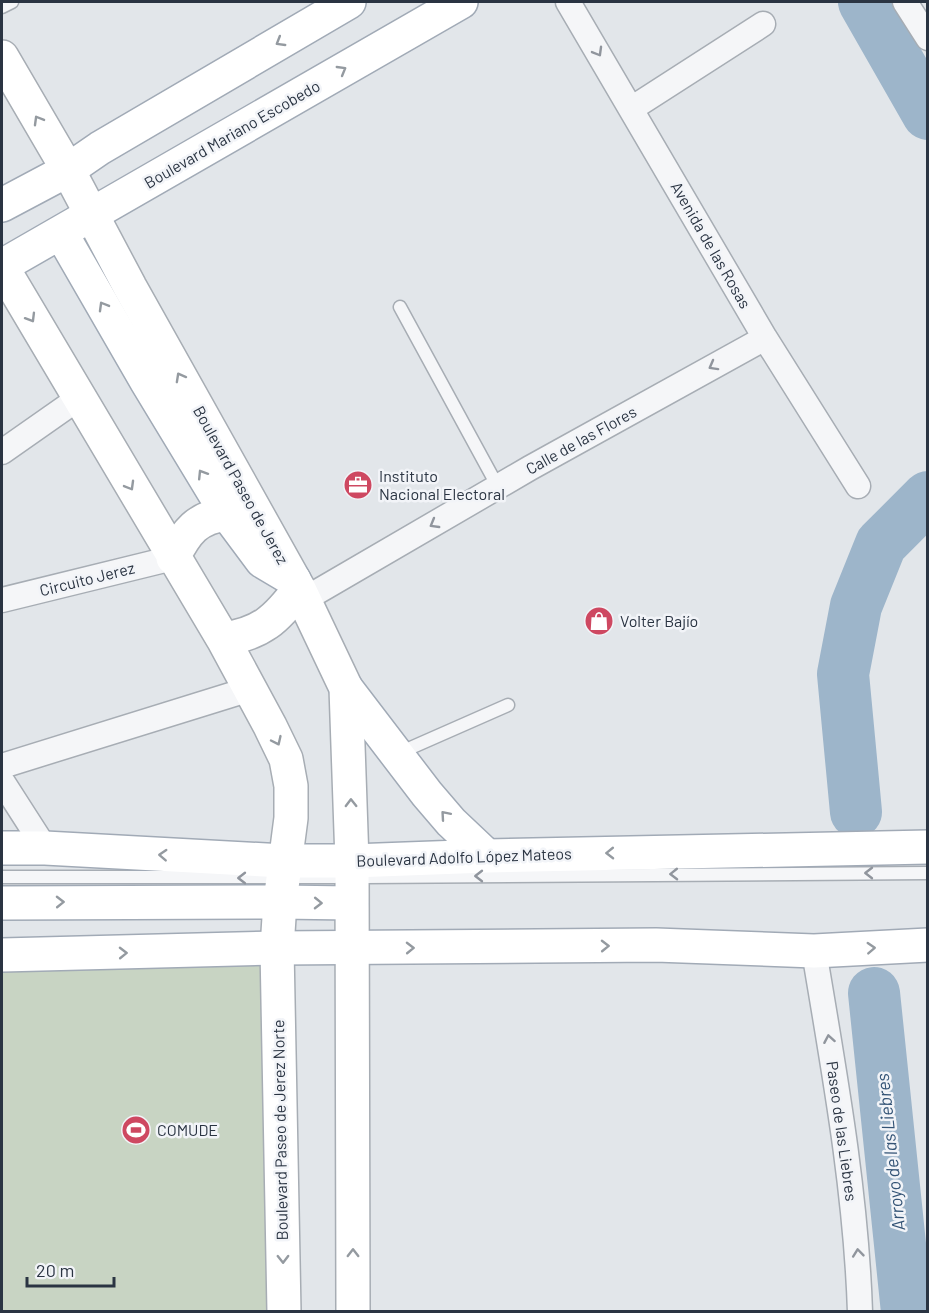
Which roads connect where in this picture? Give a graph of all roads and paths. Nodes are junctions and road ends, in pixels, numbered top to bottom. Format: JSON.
{"nodes":[{"id":1,"x":12,"y":2,"type":"edge"},
{"id":2,"x":349,"y":2,"type":"edge"},
{"id":3,"x":461,"y":2,"type":"edge"},
{"id":4,"x":568,"y":2,"type":"edge"},
{"id":5,"x":905,"y":2,"type":"edge"},
{"id":6,"x":2,"y":7,"type":"edge"},
{"id":7,"x":763,"y":24,"type":"dead end"},
{"id":8,"x":927,"y":38,"type":"edge"},
{"id":9,"x":2,"y":57,"type":"edge"},
{"id":10,"x":631,"y":109,"type":"junction"},
{"id":11,"x":68,"y":170,"type":"junction"},
{"id":12,"x":2,"y":205,"type":"edge"},
{"id":13,"x":92,"y":215,"type":"junction"},
{"id":14,"x":61,"y":233,"type":"junction"},
{"id":15,"x":2,"y":267,"type":"edge"},
{"id":16,"x":400,"y":307,"type":"dead end"},
{"id":17,"x":765,"y":338,"type":"junction"},
{"id":18,"x":79,"y":398,"type":"junction"},
{"id":19,"x":2,"y":452,"type":"edge"},
{"id":20,"x":858,"y":486,"type":"dead end"},
{"id":21,"x":498,"y":487,"type":"junction"},
{"id":22,"x":227,"y":514,"type":"junction"},
{"id":23,"x":173,"y":558,"type":"junction"},
{"id":24,"x":299,"y":589,"type":"junction"},
{"id":25,"x":2,"y":600,"type":"edge"},
{"id":26,"x":223,"y":639,"type":"junction"},
{"id":27,"x":346,"y":688,"type":"junction"},
{"id":28,"x":250,"y":689,"type":"junction"},
{"id":29,"x":508,"y":705,"type":"dead end"},
{"id":30,"x":396,"y":754,"type":"junction"},
{"id":31,"x":2,"y":766,"type":"edge"},
{"id":32,"x":2,"y":781,"type":"edge"},
{"id":33,"x":927,"y":847,"type":"edge"},
{"id":34,"x":2,"y":848,"type":"edge"},
{"id":35,"x":45,"y":848,"type":"junction"},
{"id":36,"x":487,"y":856,"type":"junction"},
{"id":37,"x":927,"y":873,"type":"edge"},
{"id":38,"x":2,"y":877,"type":"edge"},
{"id":39,"x":282,"y":880,"type":"junction"},
{"id":40,"x":351,"y":880,"type":"junction"},
{"id":41,"x":2,"y":903,"type":"edge"},
{"id":42,"x":927,"y":945,"type":"edge"},
{"id":43,"x":277,"y":948,"type":"junction"},
{"id":44,"x":352,"y":949,"type":"junction"},
{"id":45,"x":814,"y":951,"type":"junction"},
{"id":46,"x":2,"y":956,"type":"edge"},
{"id":47,"x":284,"y":1311,"type":"edge"},
{"id":48,"x":353,"y":1311,"type":"edge"},
{"id":49,"x":860,"y":1311,"type":"edge"}],
"edges":[{"from":1,"to":6,"type":"lane"},
{"from":2,"to":11,"type":"main road","one_way":true},
{"from":13,"to":3,"type":"main road","name":"Boulevard Mariano Escobedo","one_way":true},
{"from":4,"to":10,"type":"street","name":"Avenida de las Rosas","one_way":true},
{"from":5,"to":8,"type":"street"},
{"from":7,"to":10,"type":"street"},
{"from":11,"to":9,"type":"main road","name":"Boulevard Paseo de Jerez","one_way":true},
{"from":10,"to":17,"type":"street","name":"Avenida de las Rosas"},
{"from":11,"to":12,"type":"main road"},
{"from":11,"to":13,"type":"main road","name":"Boulevard Paseo de Jerez"},
{"from":13,"to":14,"type":"main road","name":"Boulevard Mariano Escobedo"},
{"from":24,"to":13,"type":"main road","name":"Boulevard Paseo de Jerez","one_way":true},
{"from":14,"to":15,"type":"main road","name":"Boulevard Mariano Escobedo"},
{"from":22,"to":14,"type":"main road","one_way":true},
{"from":15,"to":18,"type":"main road","one_way":true},
{"from":16,"to":21,"type":"lane"},
{"from":17,"to":20,"type":"street","name":"Avenida de las Rosas"},
{"from":17,"to":21,"type":"street","name":"Calle de las Flores","one_way":true},
{"from":18,"to":19,"type":"street"},
{"from":18,"to":23,"type":"main road","one_way":true},
{"from":21,"to":24,"type":"street","name":"Calle de las Flores","one_way":true},
{"from":22,"to":23,"type":"main road"},
{"from":22,"to":24,"type":"main road"},
{"from":23,"to":25,"type":"street","name":"Circuito Jerez"},
{"from":23,"to":26,"type":"main road"},
{"from":24,"to":26,"type":"main road"},
{"from":24,"to":27,"type":"main road","name":"Boulevard Paseo de Jerez"},
{"from":26,"to":28,"type":"main road"},
{"from":27,"to":30,"type":"main road"},
{"from":40,"to":27,"type":"main road","name":"Boulevard Paseo de Jerez","one_way":true},
{"from":28,"to":31,"type":"street"},
{"from":28,"to":39,"type":"main road","one_way":true},
{"from":29,"to":30,"type":"lane"},
{"from":36,"to":30,"type":"main road","one_way":true},
{"from":32,"to":35,"type":"street"},
{"from":33,"to":36,"type":"main road","name":"Boulevard Adolfo López Mateos","one_way":true},
{"from":34,"to":35,"type":"main road","name":"Boulevard Adolfo López Mateos"},
{"from":39,"to":35,"type":"main road","name":"Boulevard Adolfo López Mateos","one_way":true},
{"from":36,"to":40,"type":"main road","name":"Boulevard Adolfo López Mateos"},
{"from":37,"to":40,"type":"lane","one_way":true},
{"from":39,"to":38,"type":"lane","one_way":true},
{"from":39,"to":40,"type":"main road","name":"Boulevard Adolfo López Mateos"},
{"from":41,"to":39,"type":"main road","one_way":true},
{"from":39,"to":43,"type":"main road"},
{"from":44,"to":40,"type":"main road","name":"Boulevard Paseo de Jerez","one_way":true},
{"from":45,"to":42,"type":"main road","one_way":true},
{"from":43,"to":44,"type":"main road"},
{"from":46,"to":43,"type":"main road","one_way":true},
{"from":43,"to":47,"type":"main road","name":"Boulevard Paseo de Jerez Norte","one_way":true},
{"from":44,"to":45,"type":"main road","one_way":true},
{"from":48,"to":44,"type":"main road","one_way":true},
{"from":49,"to":45,"type":"street","name":"Paseo de las Liebres","one_way":true}]}
